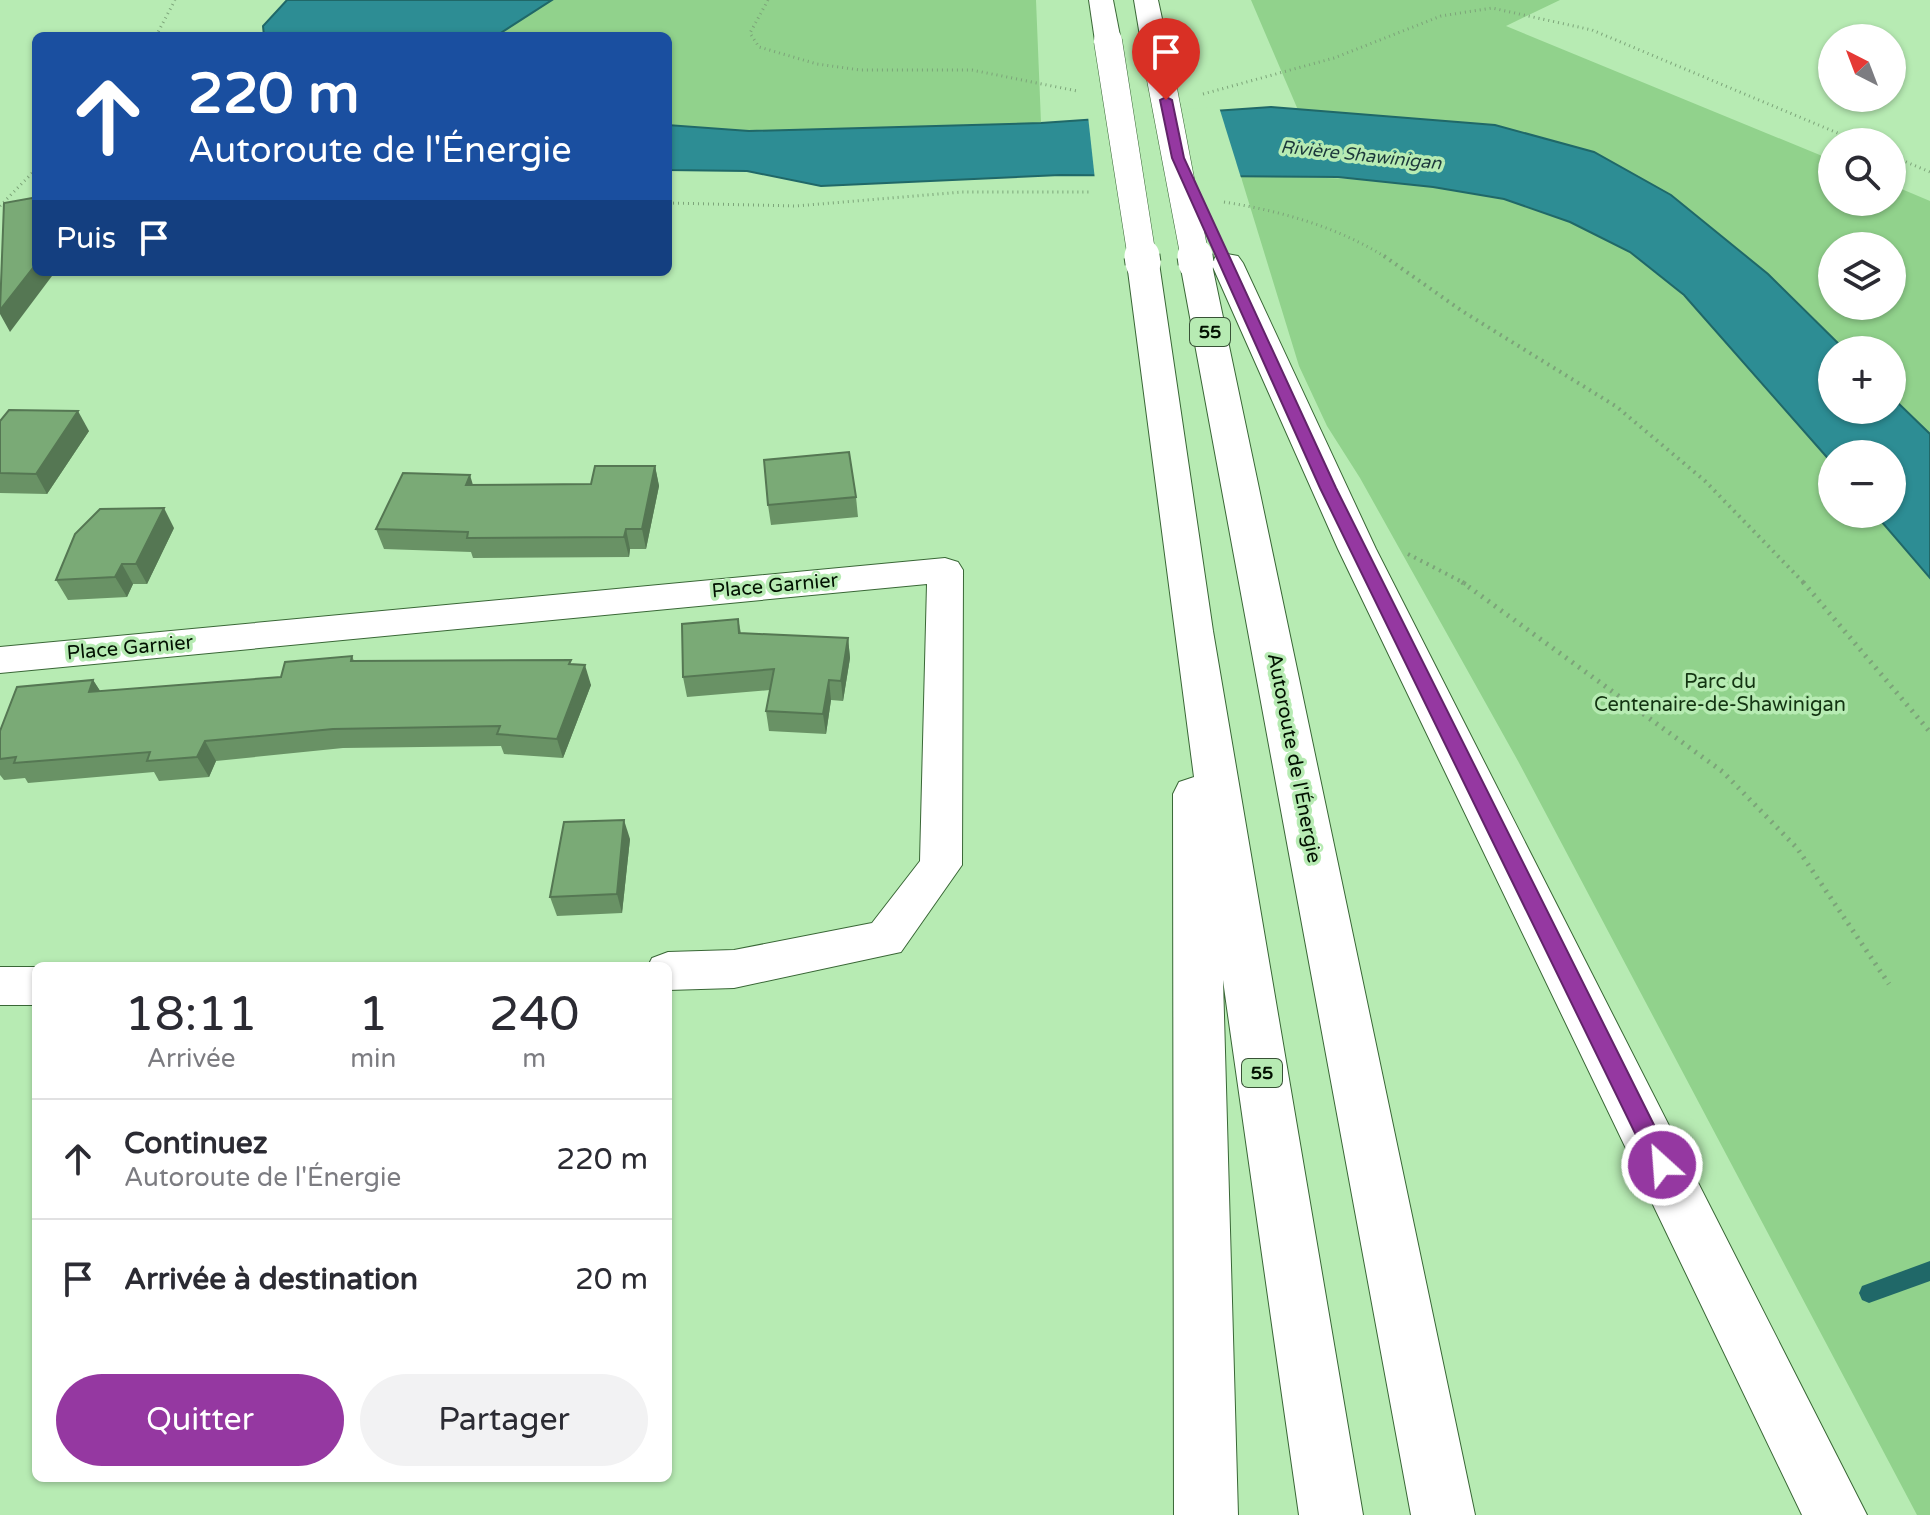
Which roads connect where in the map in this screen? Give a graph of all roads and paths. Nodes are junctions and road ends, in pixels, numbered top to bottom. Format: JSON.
{"nodes":[{"id":1,"x":175,"y":0,"type":"edge"},
{"id":2,"x":768,"y":0,"type":"edge"},
{"id":3,"x":1101,"y":0,"type":"edge"},
{"id":4,"x":1146,"y":0,"type":"edge"},
{"id":5,"x":158,"y":32,"type":"edge"},
{"id":6,"x":1086,"y":92,"type":"dead end"},
{"id":7,"x":1196,"y":96,"type":"dead end"},
{"id":8,"x":1826,"y":128,"type":"edge"},
{"id":9,"x":1906,"y":162,"type":"edge"},
{"id":10,"x":1930,"y":172,"type":"edge"},
{"id":11,"x":32,"y":173,"type":"edge"},
{"id":12,"x":1102,"y":192,"type":"dead end"},
{"id":13,"x":1220,"y":201,"type":"dead end"},
{"id":14,"x":672,"y":203,"type":"edge"},
{"id":15,"x":0,"y":206,"type":"edge"},
{"id":16,"x":1211,"y":263,"type":"junction"},
{"id":17,"x":1357,"y":549,"type":"junction"},
{"id":18,"x":1193,"y":631,"type":"junction"},
{"id":19,"x":0,"y":660,"type":"edge"},
{"id":20,"x":1930,"y":732,"type":"edge"},
{"id":21,"x":672,"y":971,"type":"edge"},
{"id":22,"x":1889,"y":984,"type":"dead end"},
{"id":23,"x":0,"y":986,"type":"edge"},
{"id":24,"x":32,"y":986,"type":"edge"},
{"id":25,"x":1206,"y":1515,"type":"edge"},
{"id":26,"x":1331,"y":1515,"type":"edge"},
{"id":27,"x":1443,"y":1515,"type":"edge"},
{"id":28,"x":1835,"y":1515,"type":"edge"}],
"edges":[{"from":1,"to":5,"type":"path"},
{"from":2,"to":6,"type":"path"},
{"from":3,"to":18,"type":"highway","number":"55","bridge":true},
{"from":4,"to":16,"type":"highway","name":"Autoroute de l'Énergie","number":"55","bridge":true},
{"from":7,"to":8,"type":"path"},
{"from":9,"to":10,"type":"path"},
{"from":11,"to":15,"type":"path"},
{"from":12,"to":14,"type":"path"},
{"from":13,"to":20,"type":"path"},
{"from":16,"to":17,"type":"highway"},
{"from":16,"to":27,"type":"highway","name":"Autoroute de l'Énergie","number":"55"},
{"from":17,"to":22,"type":"path"},
{"from":17,"to":28,"type":"highway"},
{"from":18,"to":25,"type":"highway"},
{"from":18,"to":26,"type":"highway","number":"55"},
{"from":19,"to":21,"type":"street","name":"Place Garnier"},
{"from":23,"to":24,"type":"street"}]}
